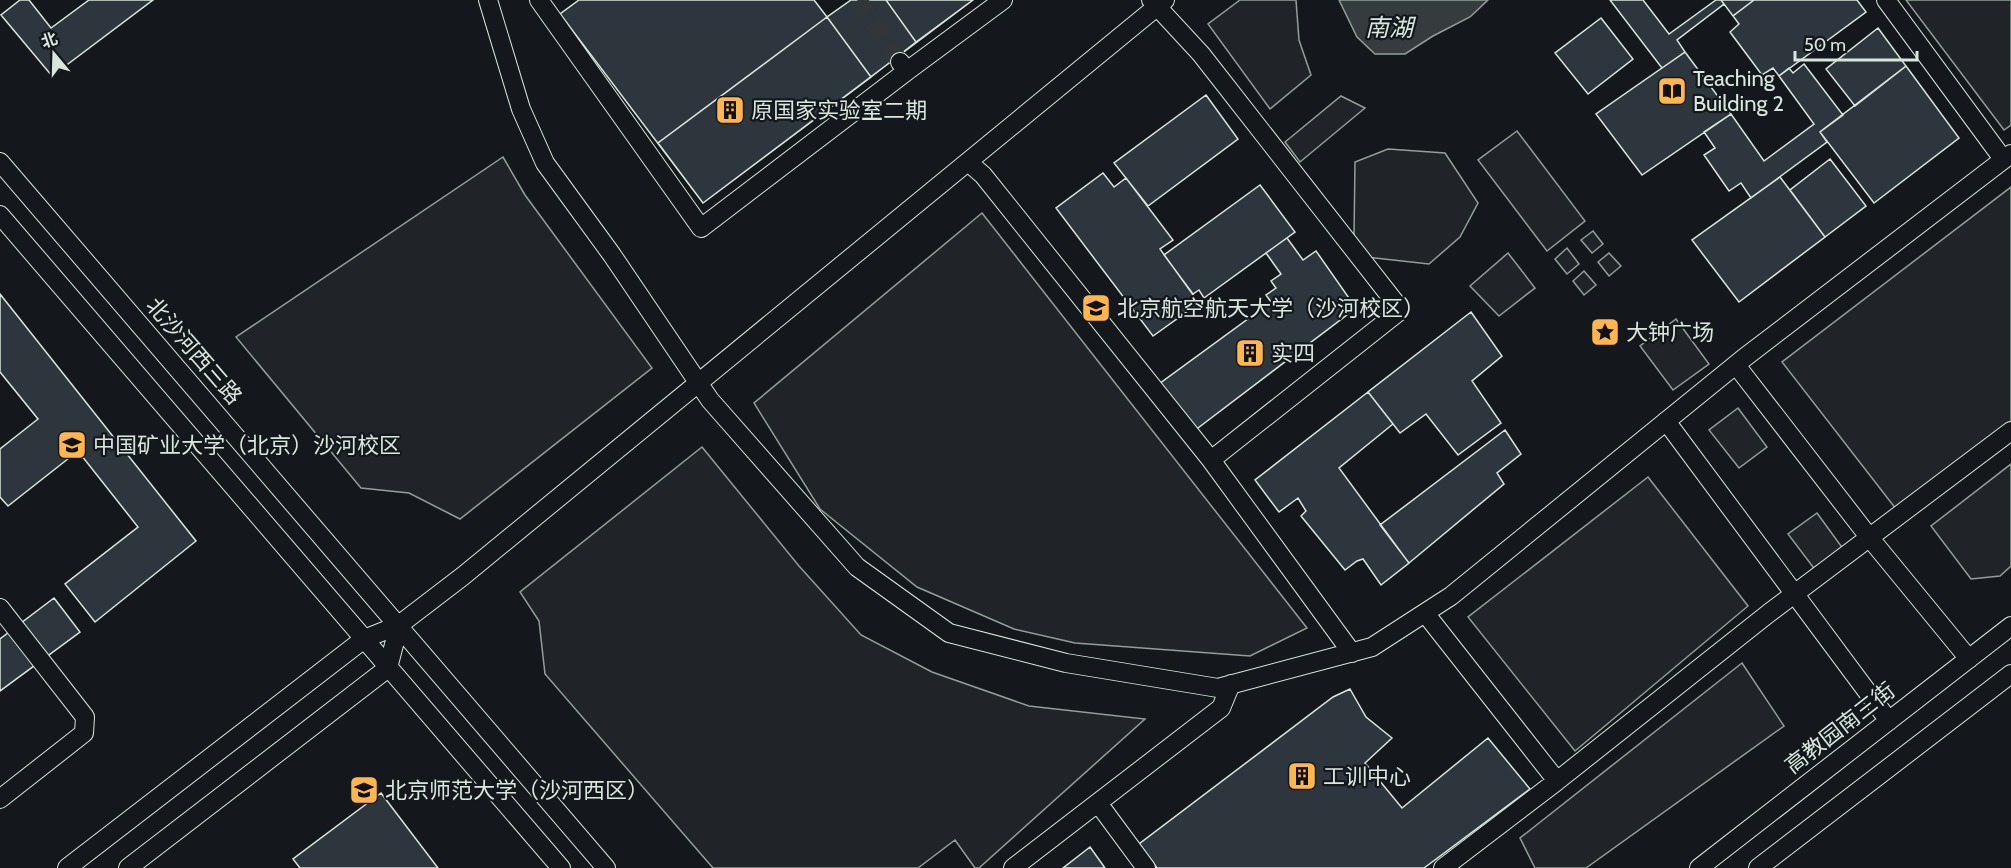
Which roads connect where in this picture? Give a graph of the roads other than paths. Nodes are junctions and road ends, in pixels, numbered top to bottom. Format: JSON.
{"nodes":[{"id":1,"x":488,"y":0,"type":"edge"},
{"id":2,"x":539,"y":0,"type":"edge"},
{"id":3,"x":1003,"y":0,"type":"edge"},
{"id":4,"x":1886,"y":0,"type":"edge"},
{"id":5,"x":1158,"y":2,"type":"edge"},
{"id":6,"x":2007,"y":156,"type":"edge"},
{"id":7,"x":0,"y":162,"type":"edge"},
{"id":8,"x":968,"y":162,"type":"junction"},
{"id":9,"x":0,"y":215,"type":"edge"},
{"id":10,"x":1736,"y":365,"type":"junction"},
{"id":11,"x":699,"y":382,"type":"junction"},
{"id":12,"x":1666,"y":421,"type":"junction"},
{"id":13,"x":2011,"y":431,"type":"edge"},
{"id":14,"x":1210,"y":460,"type":"junction"},
{"id":15,"x":1869,"y":537,"type":"junction"},
{"id":16,"x":1794,"y":594,"type":"junction"},
{"id":17,"x":0,"y":608,"type":"edge"},
{"id":18,"x":1425,"y":613,"type":"junction"},
{"id":19,"x":399,"y":625,"type":"junction"},
{"id":20,"x":2011,"y":626,"type":"edge"},
{"id":21,"x":364,"y":639,"type":"junction"},
{"id":22,"x":1352,"y":652,"type":"junction"},
{"id":23,"x":1969,"y":659,"type":"junction"},
{"id":24,"x":388,"y":668,"type":"junction"},
{"id":25,"x":2011,"y":674,"type":"edge"},
{"id":26,"x":1231,"y":684,"type":"junction"},
{"id":27,"x":1889,"y":721,"type":"junction"},
{"id":28,"x":1557,"y":781,"type":"junction"},
{"id":29,"x":0,"y":799,"type":"edge"},
{"id":30,"x":1098,"y":803,"type":"junction"},
{"id":31,"x":67,"y":868,"type":"edge"},
{"id":32,"x":128,"y":868,"type":"edge"},
{"id":33,"x":561,"y":868,"type":"edge"},
{"id":34,"x":606,"y":868,"type":"edge"},
{"id":35,"x":1013,"y":868,"type":"edge"},
{"id":36,"x":1146,"y":868,"type":"edge"},
{"id":37,"x":1443,"y":868,"type":"edge"},
{"id":38,"x":1699,"y":868,"type":"edge"},
{"id":39,"x":1758,"y":868,"type":"edge"}],
"edges":[{"from":1,"to":11,"type":"street"},
{"from":2,"to":3,"type":"street"},
{"from":4,"to":6,"type":"street"},
{"from":5,"to":8,"type":"street"},
{"from":5,"to":14,"type":"street"},
{"from":6,"to":10,"type":"street"},
{"from":7,"to":19,"type":"street","name":"北沙河西三路"},
{"from":8,"to":11,"type":"street"},
{"from":8,"to":14,"type":"street"},
{"from":9,"to":21,"type":"street"},
{"from":10,"to":12,"type":"street"},
{"from":10,"to":15,"type":"street"},
{"from":11,"to":19,"type":"street"},
{"from":11,"to":26,"type":"street"},
{"from":12,"to":16,"type":"street"},
{"from":12,"to":18,"type":"street"},
{"from":13,"to":15,"type":"street"},
{"from":14,"to":22,"type":"street"},
{"from":15,"to":16,"type":"street"},
{"from":15,"to":23,"type":"street"},
{"from":16,"to":27,"type":"street"},
{"from":16,"to":28,"type":"street"},
{"from":17,"to":29,"type":"street"},
{"from":18,"to":22,"type":"street"},
{"from":18,"to":28,"type":"street"},
{"from":19,"to":21,"type":"street"},
{"from":19,"to":24,"type":"street"},
{"from":19,"to":34,"type":"street","name":"北沙河西三路"},
{"from":20,"to":23,"type":"street","name":"高教园南三街"},
{"from":21,"to":24,"type":"street"},
{"from":21,"to":31,"type":"street"},
{"from":22,"to":26,"type":"street"},
{"from":23,"to":27,"type":"street","name":"高教园南三街"},
{"from":24,"to":32,"type":"street"},
{"from":24,"to":33,"type":"street"},
{"from":25,"to":39,"type":"street"},
{"from":26,"to":30,"type":"street"},
{"from":27,"to":38,"type":"street","name":"高教园南三街"},
{"from":28,"to":37,"type":"street"},
{"from":30,"to":35,"type":"street"},
{"from":30,"to":36,"type":"street"}]}
